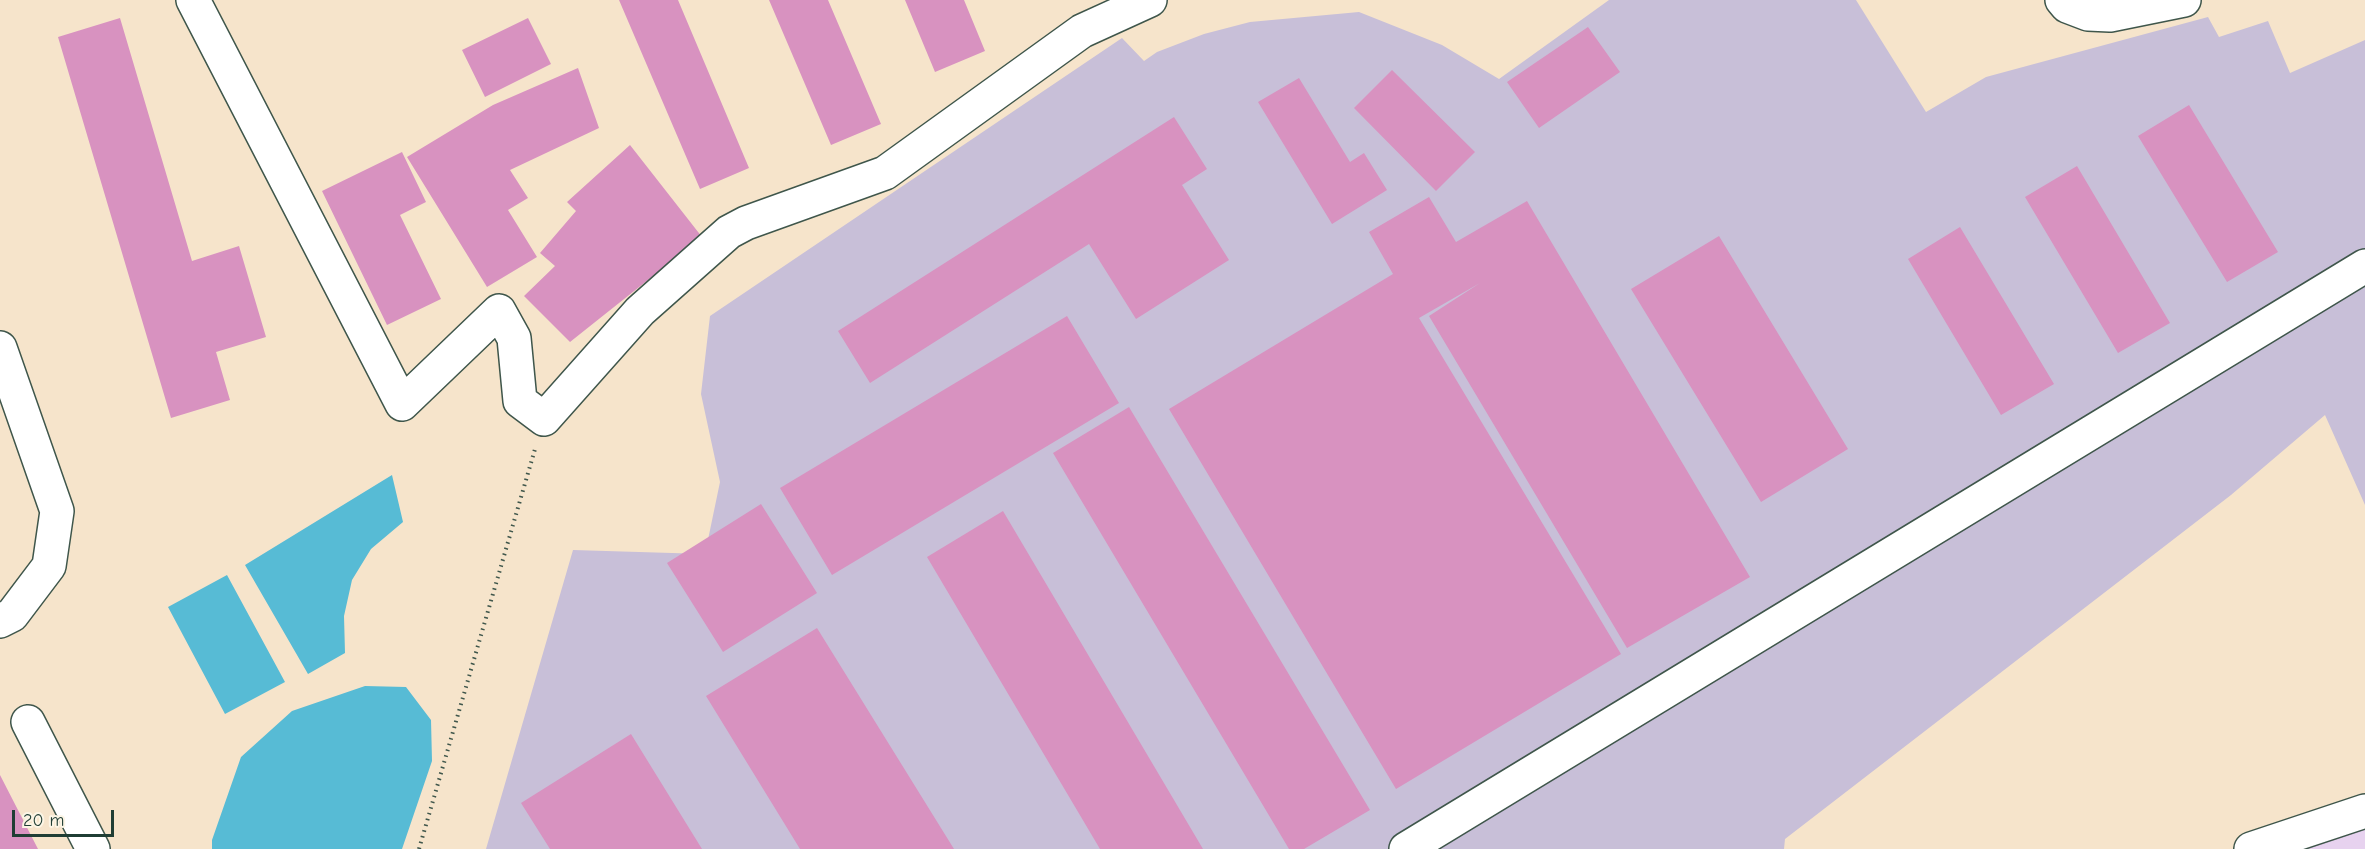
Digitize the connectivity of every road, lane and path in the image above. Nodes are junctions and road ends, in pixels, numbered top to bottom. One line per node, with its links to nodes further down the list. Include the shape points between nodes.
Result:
1 (193, 0): 7 (street, via 402,404 499,311 514,339 520,400)
2 (1150, 0): 7 (street, via 1082,31 885,173 729,232 640,311)
3 (2062, 0): 4 (street, via 2088,14 2110,15)
4 (2184, 0)
5 (2365, 266): 13 (street)
6 (0, 348): 8 (street, via 57,511 49,566 12,615)
7 (544, 419): 12 (path)
8 (0, 621)
9 (28, 722): 11 (street)
10 (2365, 811): 14 (street)
11 (93, 849)
12 (419, 849)
13 (1406, 849)
14 (2251, 849)

